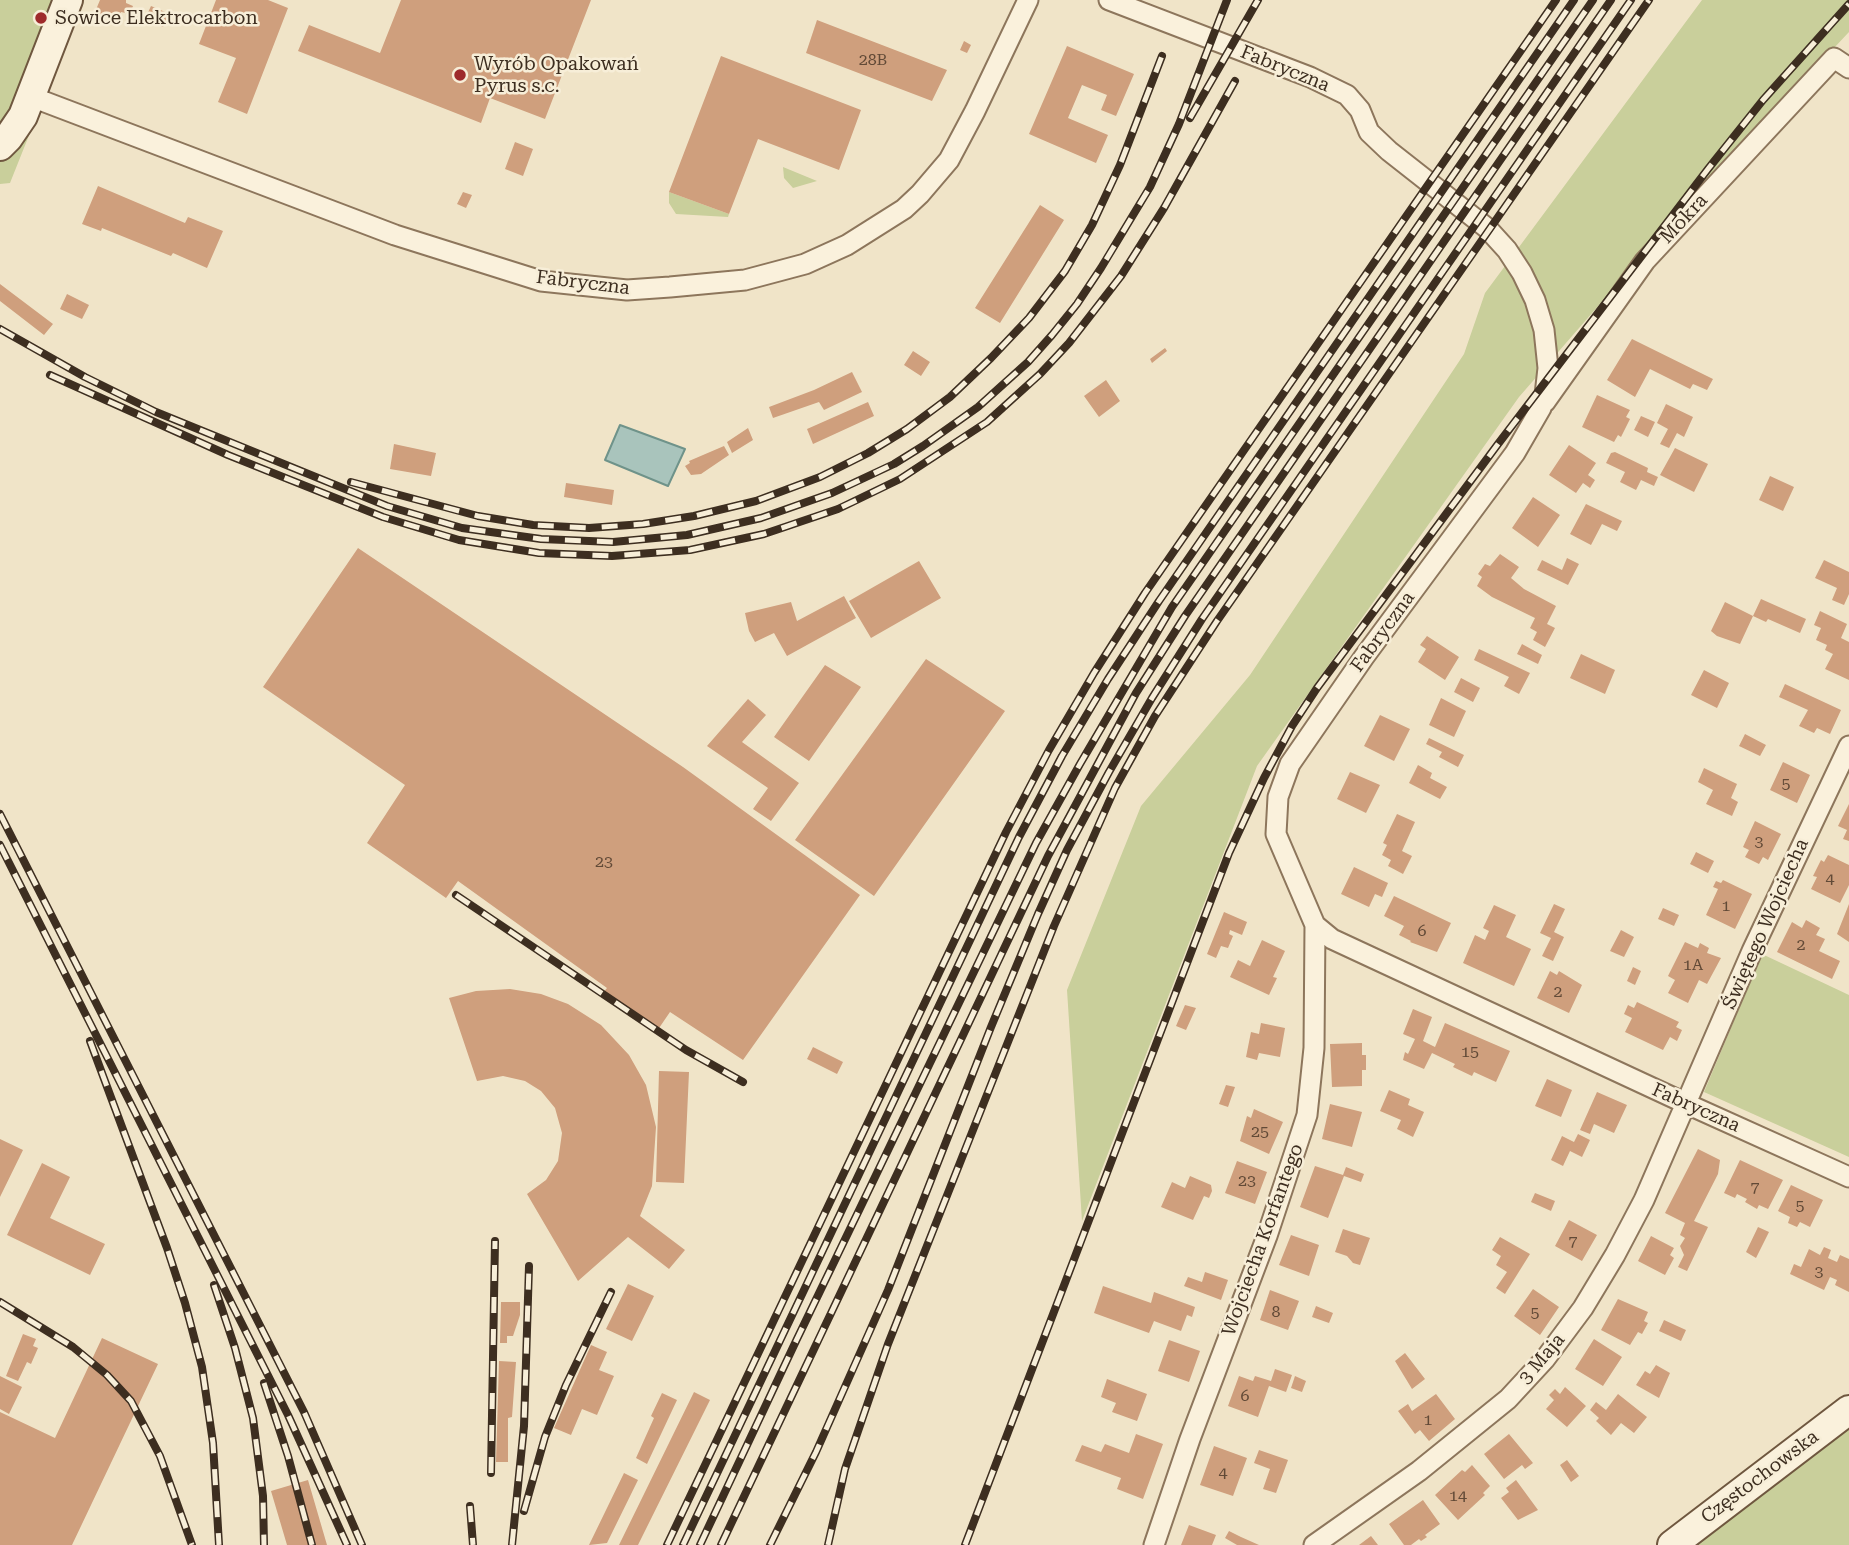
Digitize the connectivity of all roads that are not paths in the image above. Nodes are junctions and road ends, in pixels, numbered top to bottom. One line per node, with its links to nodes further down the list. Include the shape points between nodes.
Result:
1 (68, 0): 5 (street)
2 (1028, 0): 5 (street, Fabryczna, via 949,160 920,194 847,245 805,264 745,280 627,290 541,281 395,235)
3 (1109, 0): 7 (street, Fabryczna, via 1348,96 1369,132 1487,228 1522,273 1544,330 1548,368)
4 (1849, 68): 7 (street, Mokra, via 1834,58 1644,261)
5 (32, 97): 6 (street)
6 (0, 146)
7 (1541, 408): 9 (street, Fabryczna, via 1515,453 1290,764 1278,797 1276,834)
8 (1849, 746): 10 (street, Świętego Wojciecha, via 1752,951)
9 (1315, 925): 10 (street, Fabryczna, via 1332,939); 13 (street, Wojciecha Korfantego, via 1314,1048 1307,1115)
10 (1687, 1104): 11 (street, Fabryczna); 14 (street, 3 Maja, via 1615,1255 1545,1359 1469,1432)
11 (1849, 1177)
12 (1849, 1409): 15 (street, Częstochowska)
13 (1154, 1545)
14 (1314, 1545)
15 (1672, 1545)

